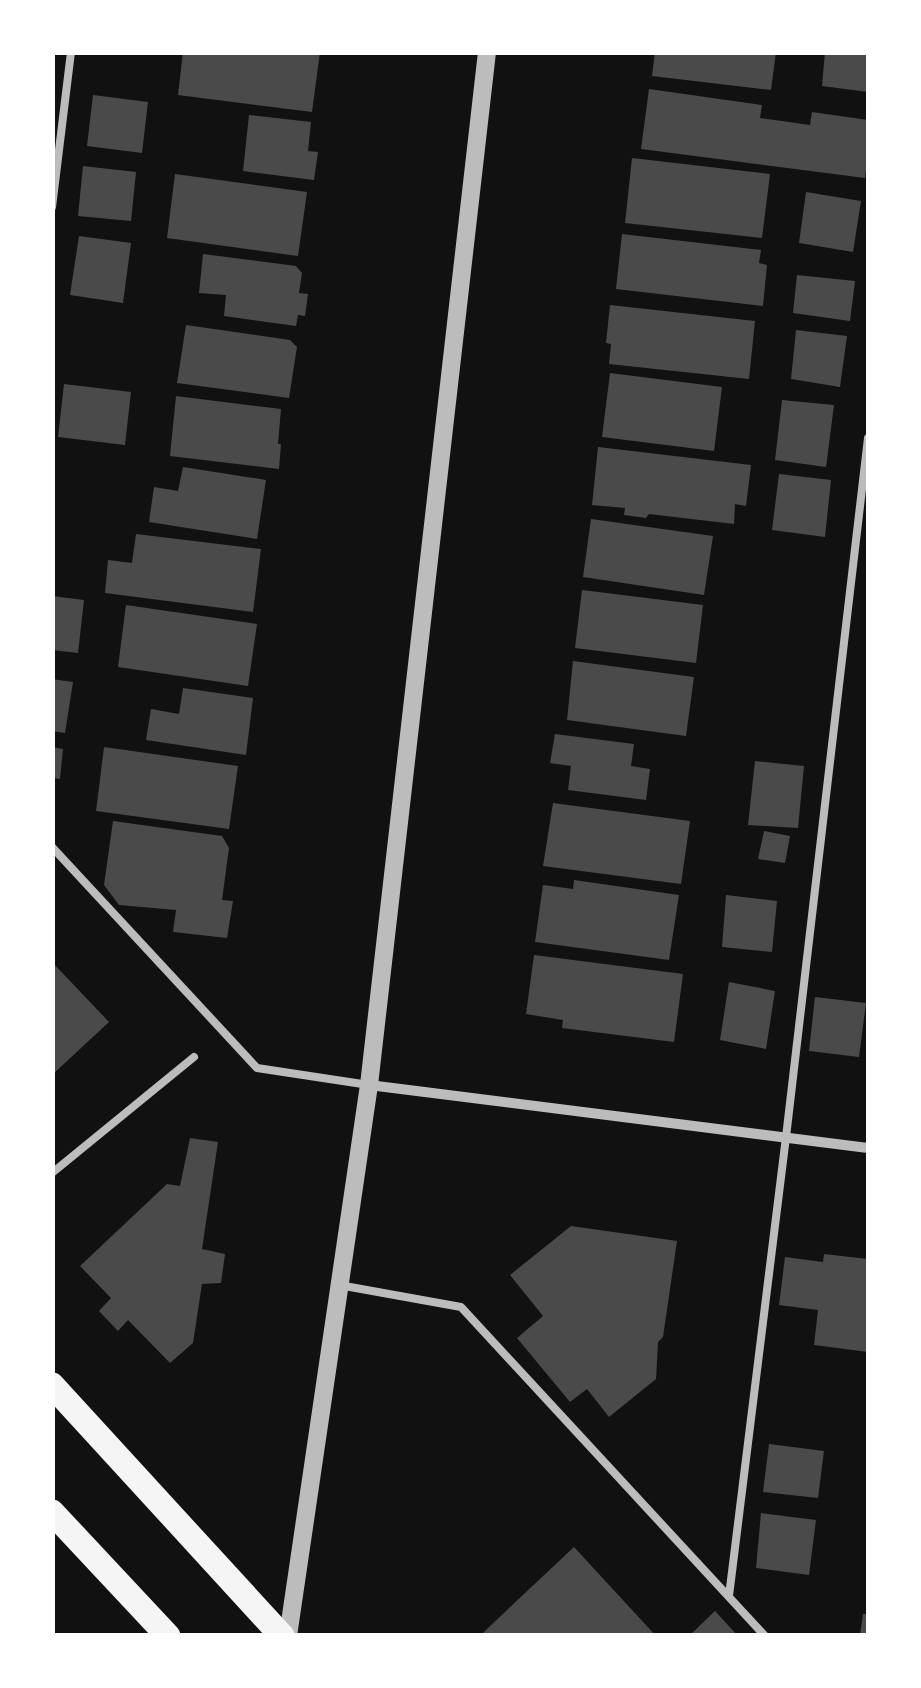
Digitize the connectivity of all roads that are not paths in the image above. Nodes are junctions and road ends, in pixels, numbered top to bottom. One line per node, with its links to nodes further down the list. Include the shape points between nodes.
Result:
1 (71, 52): 3 (lane)
2 (487, 52): 7 (street)
3 (52, 207)
4 (868, 438): 8 (lane)
5 (52, 846): 7 (lane, via 258,1068)
6 (194, 1057): 10 (lane)
7 (369, 1085): 8 (street); 11 (street)
8 (786, 1137): 9 (street); 14 (lane)
9 (868, 1148)
10 (52, 1173)
11 (339, 1285): 14 (lane, via 461,1308); 16 (street)
12 (52, 1385): 16 (main road)
13 (52, 1512): 15 (main road)
14 (728, 1596): 17 (lane)
15 (168, 1636)
16 (285, 1636)
17 (765, 1636)

